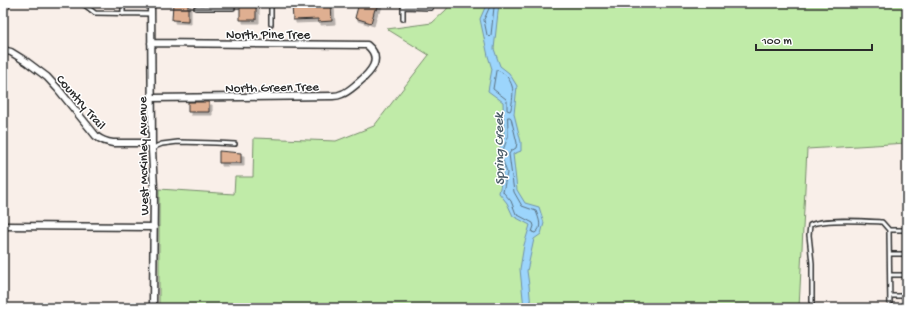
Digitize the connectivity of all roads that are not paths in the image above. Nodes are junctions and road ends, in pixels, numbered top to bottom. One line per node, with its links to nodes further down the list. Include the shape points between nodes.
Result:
1 (7, 3): 13 (lane)
2 (82, 3): 14 (lane, via 95,13)
3 (123, 3): 14 (lane)
4 (152, 3): 15 (street, West McKinley Avenue)
5 (215, 3): 10 (lane)
6 (276, 3): 7 (lane)
7 (271, 4): 17 (lane)
8 (403, 5): 12 (lane); 16 (lane)
9 (196, 8): 10 (lane)
10 (215, 8): 11 (lane)
11 (233, 8)
12 (431, 8)
13 (3, 14)
14 (123, 14): 15 (lane)
15 (151, 14): 18 (street, West McKinley Avenue)
16 (403, 19)
17 (271, 24)
18 (151, 43): 20 (street, North Pine Tree, via 367,45 372,48); 21 (street, West McKinley Avenue)
19 (3, 50): 22 (street, Country Trail, via 11,52 47,77 96,136 112,143)
20 (374, 59): 21 (street, North Green Tree, via 373,67 366,76 342,94 333,96)
21 (152, 98): 22 (street, West McKinley Avenue)
22 (152, 143): 24 (street, West McKinley Avenue)
23 (235, 144): 24 (lane, via 178,142 162,144)
24 (152, 150): 26 (street, West McKinley Avenue)
25 (3, 226): 26 (street)
26 (154, 227): 35 (street, West McKinley Avenue)
27 (889, 230): 28 (lane); 29 (lane); 36 (lane, via 882,222 834,221 810,225)
28 (907, 230)
29 (890, 254): 30 (lane); 31 (lane)
30 (907, 254)
31 (890, 275): 32 (lane); 33 (lane)
32 (907, 275)
33 (890, 296): 34 (lane); 37 (lane)
34 (907, 296)
35 (153, 308)
36 (812, 308)
37 (890, 308)

